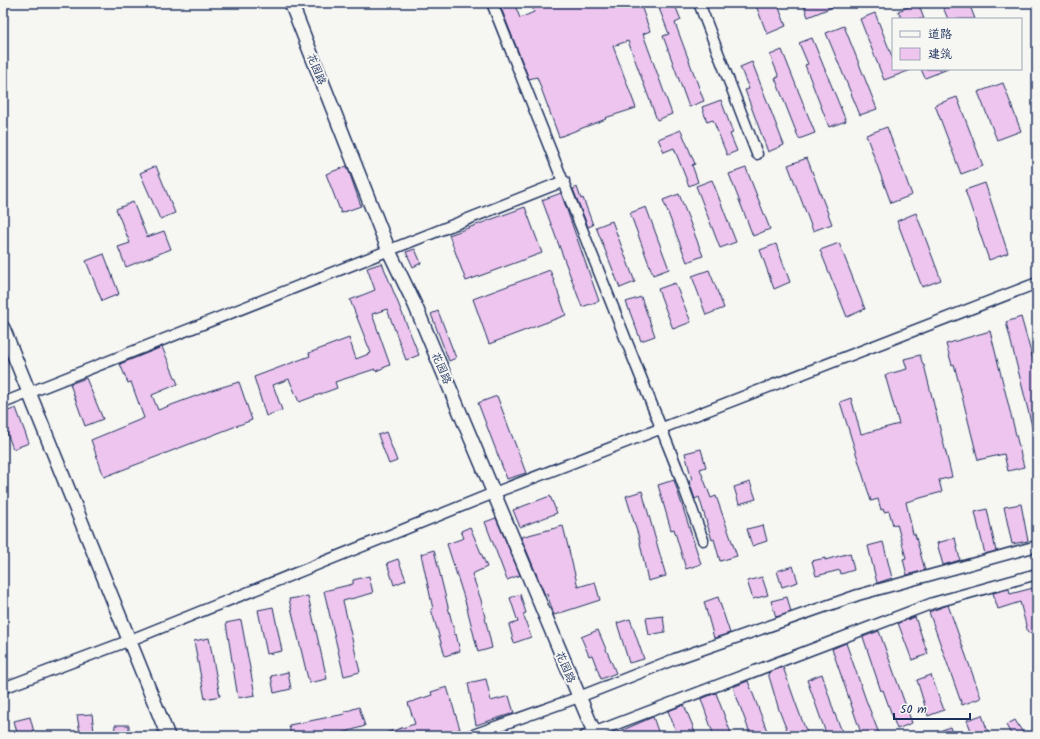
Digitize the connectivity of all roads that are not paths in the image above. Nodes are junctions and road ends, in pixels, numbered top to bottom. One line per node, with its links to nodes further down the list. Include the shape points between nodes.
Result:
1 (291, 3): 6 (street, 花园路)
2 (492, 3): 5 (street)
3 (699, 3): 4 (street)
4 (757, 154)
5 (564, 181): 6 (street); 11 (street)
6 (390, 251): 9 (street); 12 (street, 花园路)
7 (1037, 283): 11 (street)
8 (3, 328): 9 (street)
9 (29, 393): 10 (street); 16 (street)
10 (3, 403)
11 (662, 429): 12 (street); 13 (street)
12 (494, 493): 16 (street); 18 (street, 花园路)
13 (703, 540)
14 (1037, 546): 18 (street, via 858,595 675,659)
15 (1037, 574): 19 (street, via 933,603)
16 (128, 641): 17 (street); 20 (street)
17 (3, 688)
18 (579, 697): 19 (street, 花园路); 21 (street)
19 (590, 734)
20 (168, 736)
21 (470, 736)

